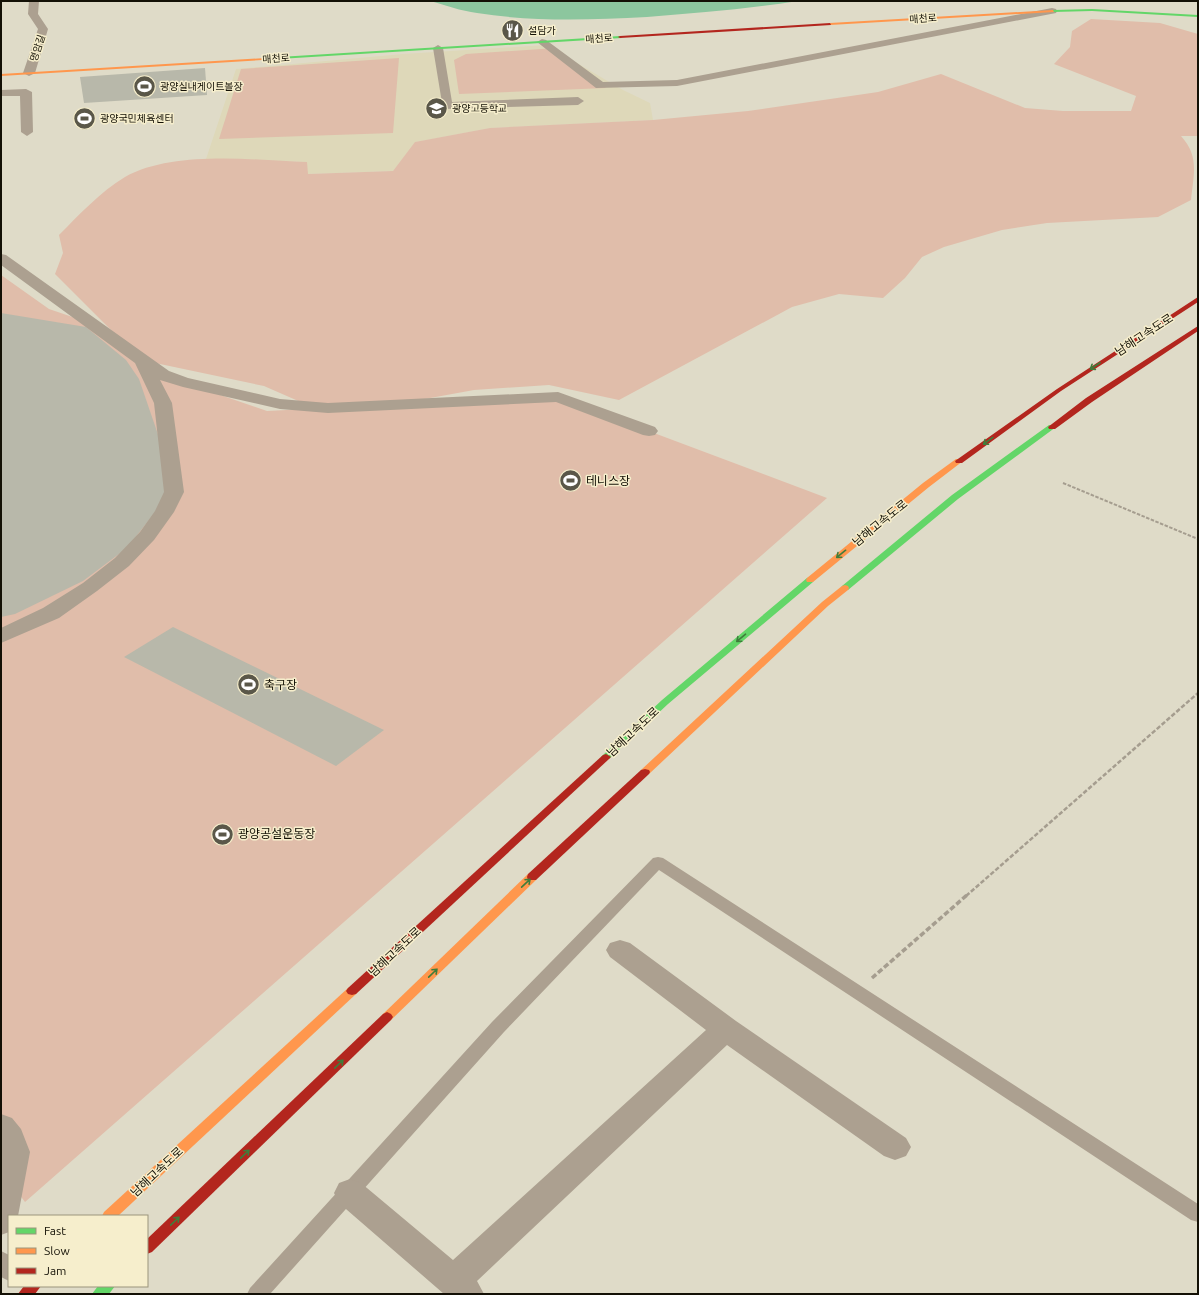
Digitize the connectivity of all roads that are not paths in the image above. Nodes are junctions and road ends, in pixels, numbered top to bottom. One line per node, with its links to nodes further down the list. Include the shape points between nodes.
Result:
1 (34, 1): 8 (street, 명암길, via 33,14 43,29)
2 (1052, 11): 3 (main road, 매천로, via 1092,10); 4 (main road, 매천로); 5 (street)
3 (1198, 16)
4 (939, 17): 5 (street, via 958,19 966,23); 6 (main road, 매천로)
5 (959, 28): 6 (street, via 677,83 600,86)
6 (542, 42): 7 (main road, 매천로)
7 (438, 48): 8 (main road, 매천로); 11 (street, via 447,106)
8 (29, 73): 9 (main road, 매천로)
9 (1, 75)
10 (1, 93): 12 (street, via 26,92)
11 (578, 101)
12 (27, 132)
13 (1, 258): 16 (street)
14 (1198, 299): 25 (main road, 남해고속도로, one-way to 25, via 1059,390 933,481 796,591 665,702)
15 (1198, 328): 27 (main road, 남해고속도로, one-way to 15, via 522,887 825,604 961,493 1089,400)
16 (141, 360): 17 (street, via 163,375 183,382 280,404 328,408 558,397); 18 (street, via 163,403 174,492 164,512 147,536 122,562 95,583 51,614)
17 (649, 431)
18 (1, 636)
19 (620, 950): 20 (street)
20 (726, 1029): 22 (street); 32 (street)
21 (1, 1127): 26 (street, via 10,1138 14,1152)
22 (895, 1147)
23 (350, 1193): 24 (lane, via 498,1027 658,862); 32 (street); 35 (lane)
24 (1198, 1214)
25 (110, 1215)
26 (1, 1221)
27 (148, 1247)
28 (1, 1260): 29 (lane)
29 (8, 1270)
30 (33, 1287): 33 (main road)
31 (107, 1287): 34 (main road)
32 (461, 1288)
33 (24, 1294)
34 (99, 1294)
35 (257, 1294)

